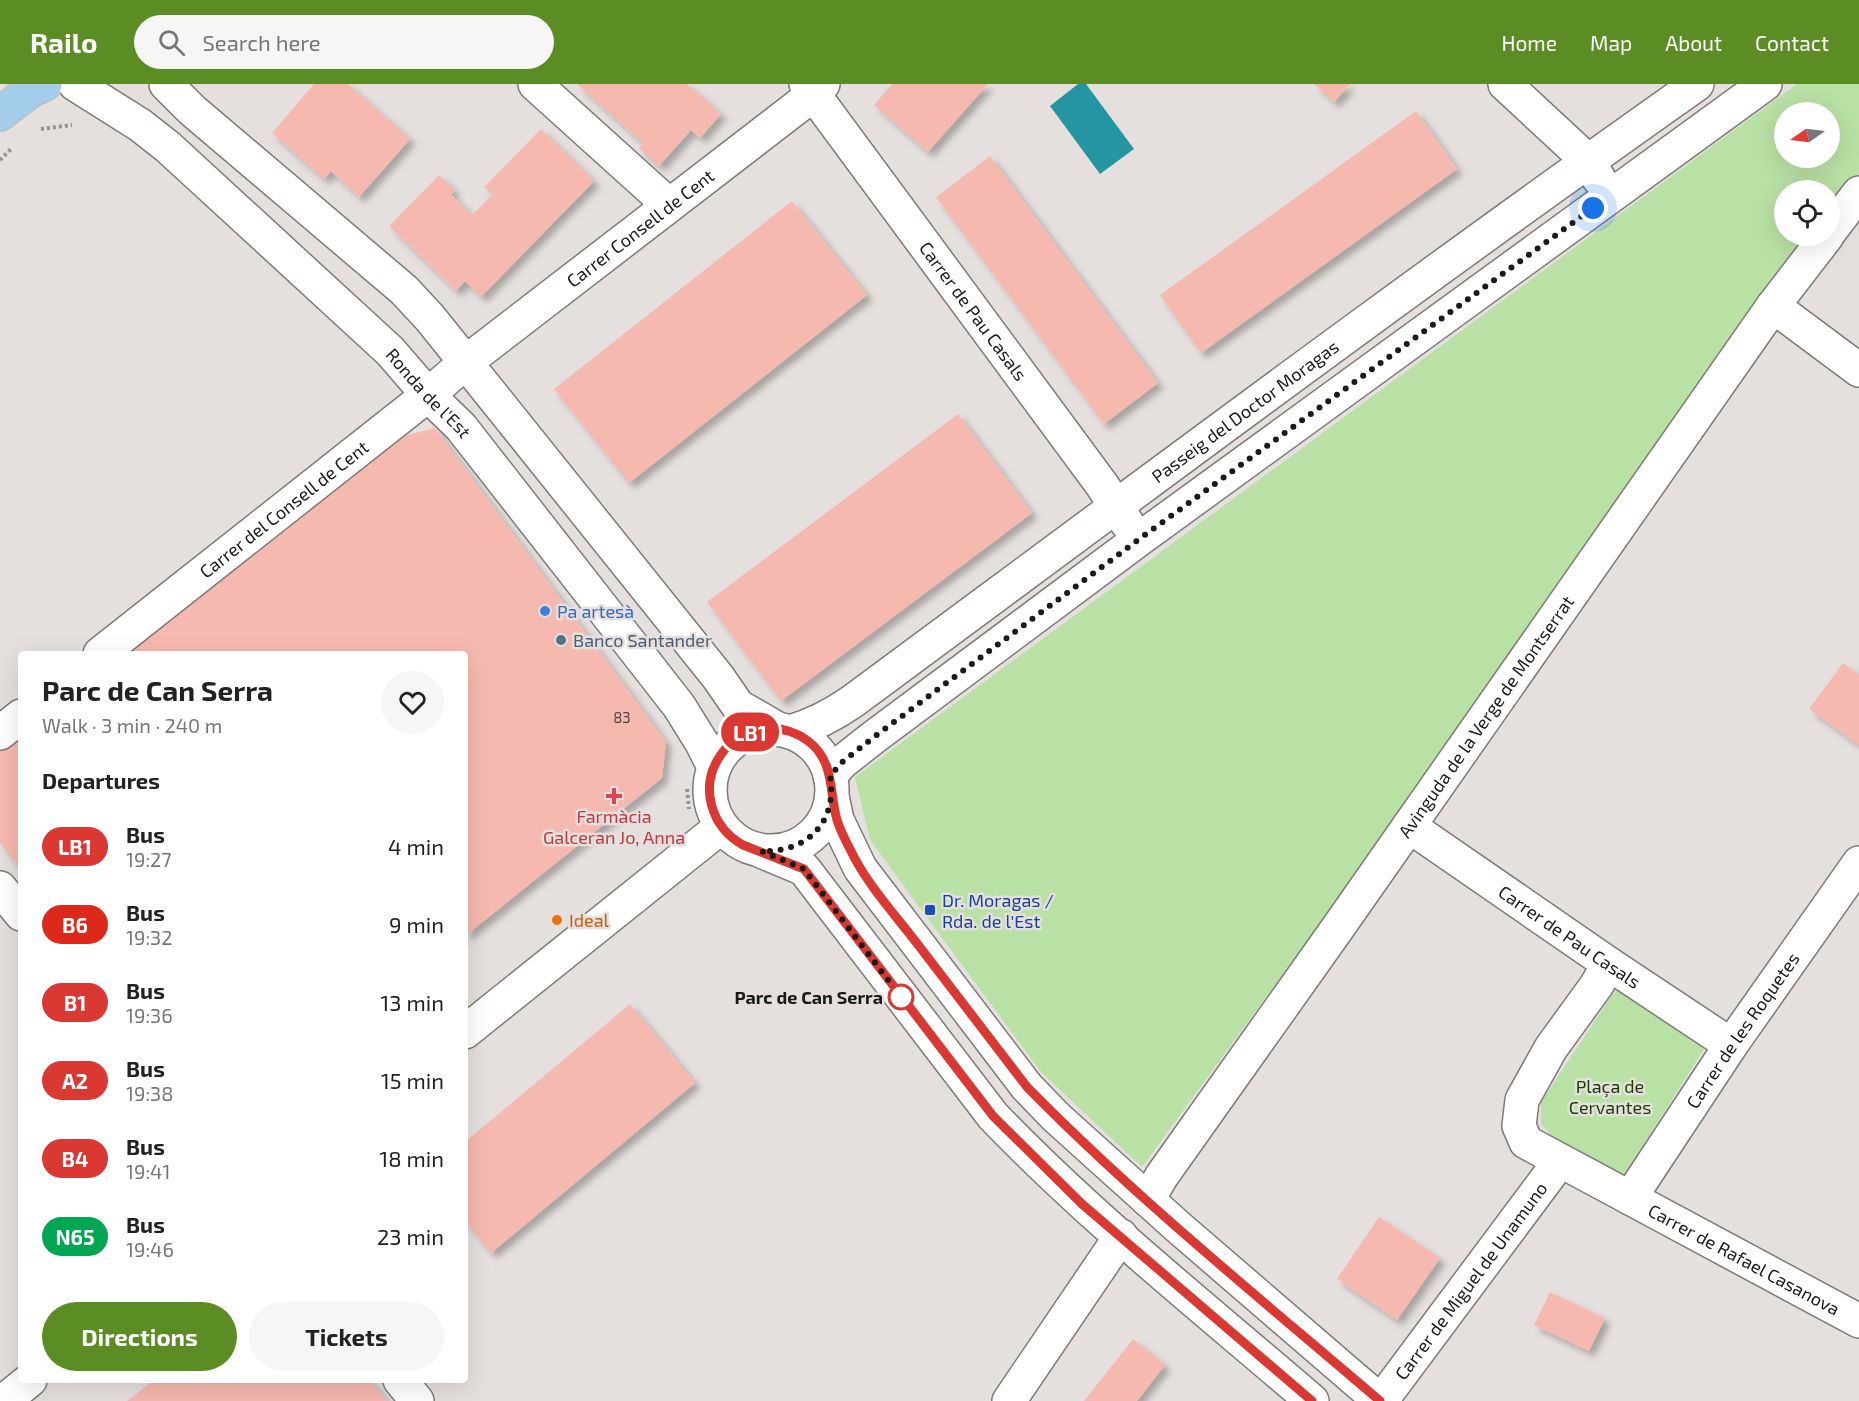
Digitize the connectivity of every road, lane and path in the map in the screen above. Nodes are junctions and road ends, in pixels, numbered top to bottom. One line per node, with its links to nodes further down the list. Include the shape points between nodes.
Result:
1 (45, 84): 9 (main road)
2 (75, 84): 19 (street, Ronda de l'Est, via 168,147 390,351)
3 (166, 84): 17 (street, via 192,111 404,290)
4 (535, 84): 13 (street)
5 (1505, 84): 10 (street)
6 (1697, 84): 10 (street, Passeig del Doctor Moragas)
7 (1765, 84): 12 (street)
8 (814, 87): 13 (street, Carrer Consell de Cent); 20 (street, Carrer de Pau Casals)
9 (0, 114)
10 (1588, 161): 12 (street); 20 (street, Passeig del Doctor Moragas)
11 (1859, 193): 14 (street)
12 (1610, 195): 21 (street)
13 (669, 205): 17 (street, Carrer Consell de Cent)
14 (1840, 218)
15 (1819, 246): 16 (street, Avinguda de la Verge de Montserrat)
16 (1773, 306): 18 (street); 28 (street, Avinguda de la Verge de Montserrat)
17 (466, 362): 19 (street, Carrer del Consell de Cent); 24 (street, via 738,706)
18 (1859, 370)
19 (428, 395): 22 (street, Carrer del Consell de Cent); 26 (street, Ronda de l'Est, via 461,427 679,706)
20 (1116, 506): 21 (street, Carrer de Pau Casals); 24 (street, Passeig del Doctor Moragas, via 853,701 826,718)
21 (1138, 540): 27 (street, via 841,763)
22 (104, 651)
23 (18, 718): 25 (street)
24 (783, 730): 26 (street, via 744,734 726,748); 27 (street, via 816,748 827,766)
25 (0, 733)
26 (714, 766): 29 (street, via 711,804)
27 (831, 786): 30 (street, via 825,820 808,839 786,850); 39 (street, via 837,820 860,868 1027,1087)
28 (1409, 826): 34 (street, Carrer de Pau Casals); 39 (street, Avinguda de la Verge de Montserrat)
29 (721, 827): 30 (street, via 735,841); 35 (street)
30 (761, 851): 40 (street, via 804,869 993,1116 1082,1204)
31 (1859, 863): 36 (street, Carrer de les Roquetes)
32 (0, 888): 33 (street)
33 (18, 910)
34 (1609, 964): 36 (street, Carrer de Pau Casals); 37 (street, via 1551,1047 1522,1100 1519,1126 1526,1142)
35 (468, 1030)
36 (1731, 1045): 38 (street, Carrer de les Roquetes)
37 (1560, 1161): 38 (street); 48 (street, Carrer de Miguel de Unamuno)
38 (1630, 1198): 41 (street, Carrer de Rafael Casanova)
39 (1148, 1200): 48 (street)
40 (1121, 1236): 46 (street); 47 (street)
41 (1859, 1321)
42 (26, 1383): 44 (street)
43 (402, 1383): 45 (street)
44 (4, 1401)
45 (417, 1401)
46 (1009, 1401)
47 (1312, 1401)
48 (1381, 1401)

